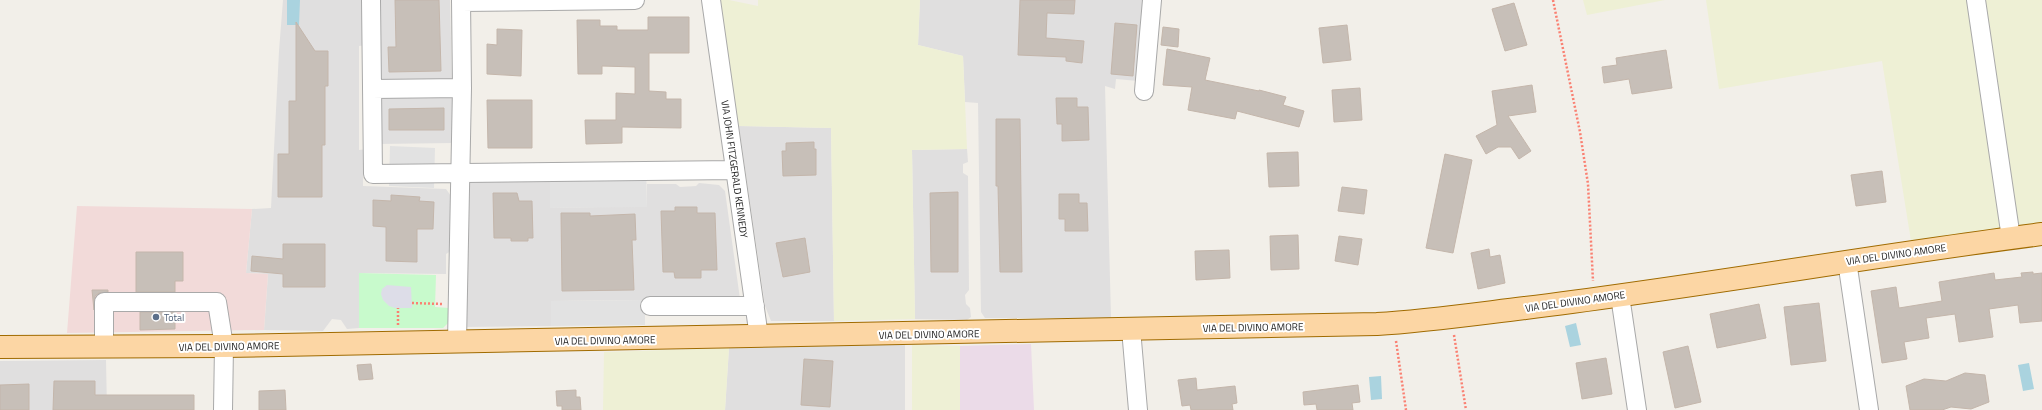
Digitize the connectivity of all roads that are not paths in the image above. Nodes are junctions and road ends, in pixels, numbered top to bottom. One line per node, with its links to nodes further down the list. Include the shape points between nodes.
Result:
1 (371, 0): 8 (street)
2 (613, 0): 3 (street); 7 (street)
3 (635, 0)
4 (711, 0): 11 (street, VIA JOHN FITZGERALD KENNEDY)
5 (1152, 0): 10 (street)
6 (1976, 0): 14 (street)
7 (461, 1): 9 (street)
8 (372, 88): 9 (street); 12 (street, via 373,174)
9 (462, 88): 12 (street)
10 (1144, 91)
11 (735, 170): 12 (street); 18 (street, VIA JOHN FITZGERALD KENNEDY)
12 (460, 173): 21 (street)
13 (2042, 234): 14 (main road, VIA DEL DIVINO AMORE)
14 (2011, 238): 15 (main road, VIA DEL DIVINO AMORE)
15 (1847, 261): 16 (main road, VIA DEL DIVINO AMORE); 28 (street)
16 (1620, 296): 19 (main road, VIA DEL DIVINO AMORE, via 1393,323); 27 (street)
17 (650, 306): 18 (street)
18 (755, 306): 20 (street, VIA JOHN FITZGERALD KENNEDY)
19 (1131, 329): 20 (main road, VIA DEL DIVINO AMORE); 26 (street)
20 (759, 337): 21 (main road, VIA DEL DIVINO AMORE)
21 (457, 342): 22 (main road, VIA DEL DIVINO AMORE)
22 (224, 346): 24 (main road, VIA DEL DIVINO AMORE); 24 (street, via 217,302 104,302); 25 (street)
23 (0, 347): 24 (main road, VIA DEL DIVINO AMORE)
24 (104, 348)
25 (223, 410)
26 (1138, 410)
27 (1637, 410)
28 (1869, 410)

